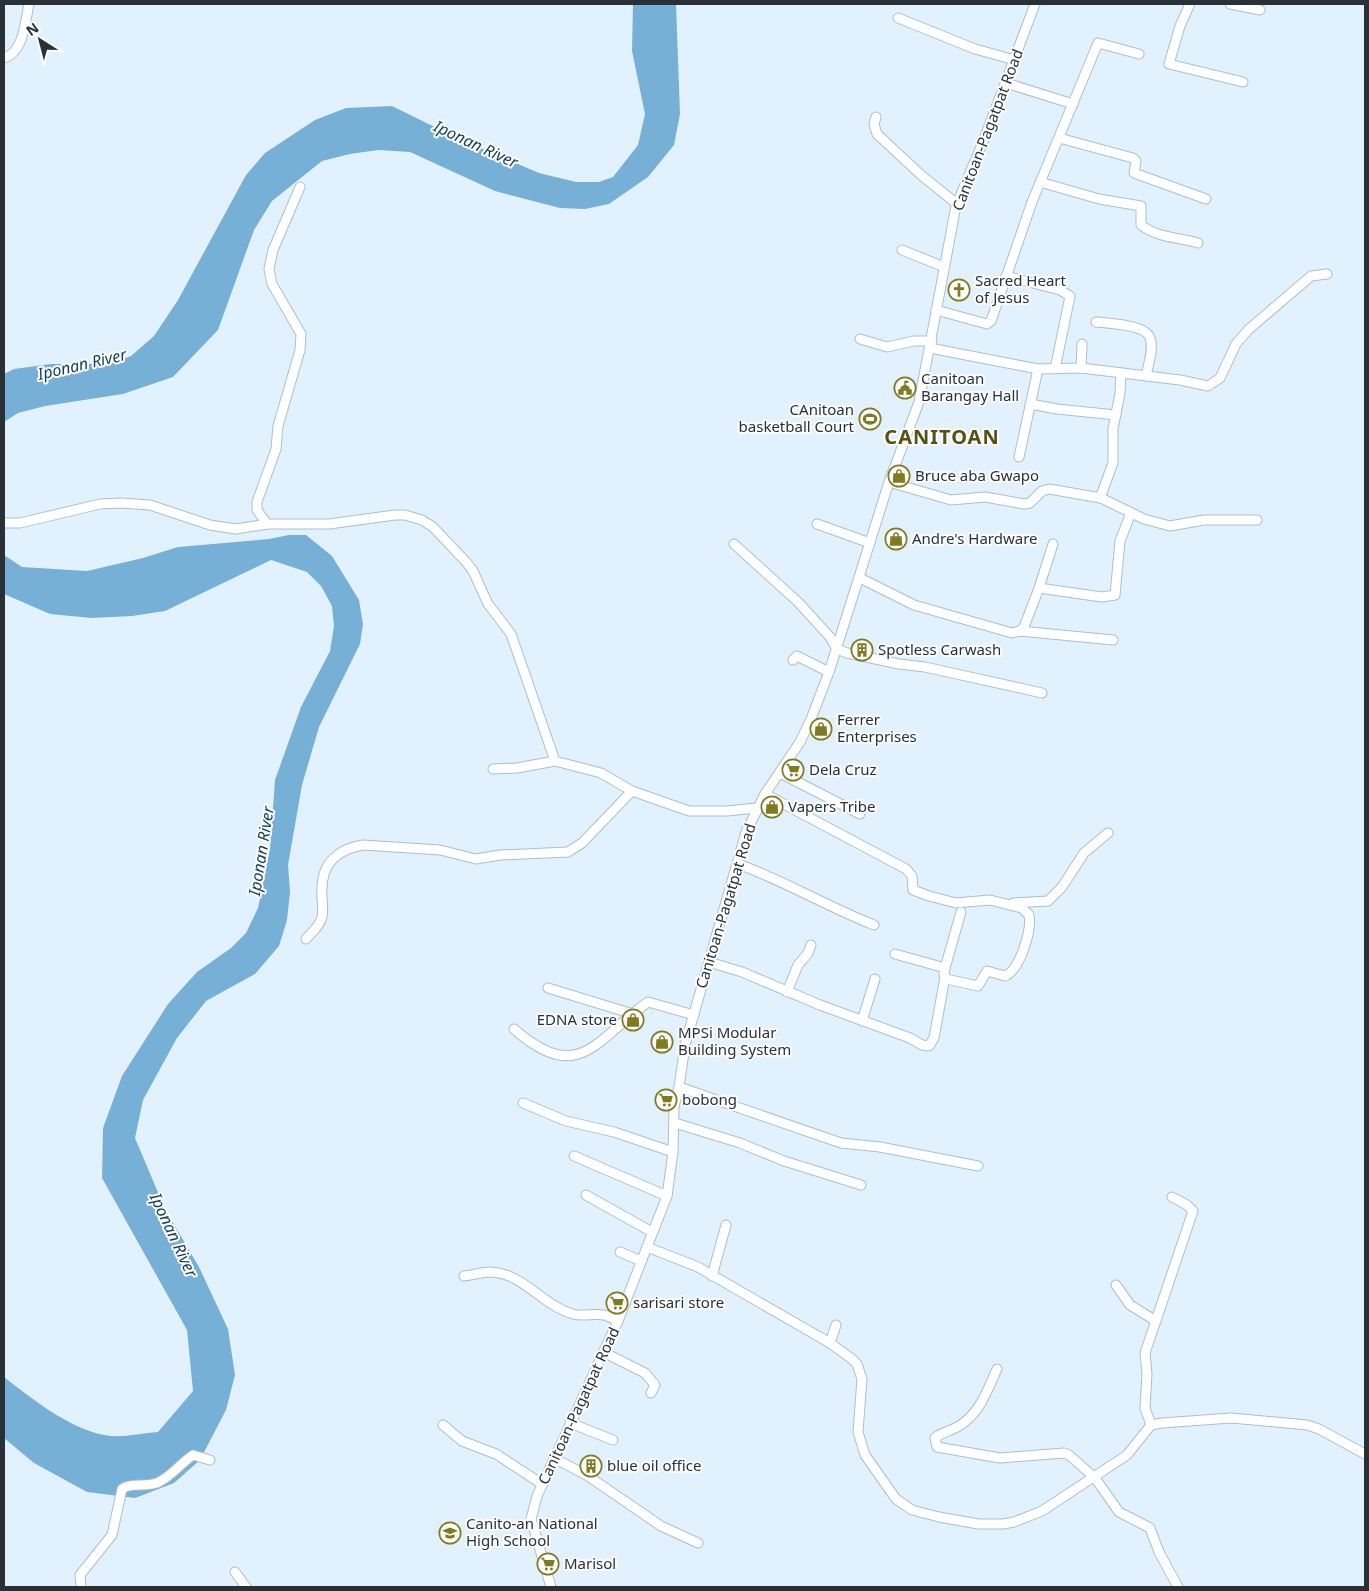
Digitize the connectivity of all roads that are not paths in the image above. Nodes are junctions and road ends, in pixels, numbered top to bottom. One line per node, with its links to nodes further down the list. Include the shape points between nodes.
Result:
1 (30, 4): 8 (street, via 19,46 12,55)
2 (1035, 4): 9 (street, Canitoan-Pagatpat Road)
3 (1190, 4): 10 (street, via 1169,64)
4 (1230, 4): 5 (street)
5 (1260, 10)
6 (898, 18): 9 (street, via 975,49)
7 (1139, 54): 12 (street, via 1098,43)
8 (4, 58)
9 (1015, 60): 11 (street, Canitoan-Pagatpat Road)
10 (1243, 82)
11 (1006, 83): 12 (street); 18 (street, Canitoan-Pagatpat Road)
12 (1073, 104): 14 (street)
13 (876, 117): 18 (street, via 877,134 921,176)
14 (1058, 138): 15 (street); 17 (street, via 1133,158 1136,161 1134,173)
15 (1040, 182): 19 (street, via 1098,199 1141,206 1141,225 1147,230 1156,235); 23 (street)
16 (300, 187): 42 (street, via 273,250 269,269 272,284 301,334 300,350 278,426 276,449 257,502)
17 (1206, 199)
18 (957, 204): 21 (street, Canitoan-Pagatpat Road)
19 (1198, 243)
20 (902, 250): 21 (street)
21 (944, 267): 24 (street, Canitoan-Pagatpat Road)
22 (1327, 274): 33 (street, via 1310,276 1248,330 1236,344 1220,378 1211,385)
23 (1006, 276): 24 (street, via 991,321 987,324); 31 (street, via 1060,290 1070,296)
24 (936, 310): 28 (street, Canitoan-Pagatpat Road)
25 (1096, 322): 33 (street, via 1128,326 1147,333 1151,347)
26 (860, 339): 28 (street, via 886,347 914,341)
27 (1082, 344): 29 (street)
28 (931, 345): 30 (street); 37 (street, Canitoan-Pagatpat Road, via 919,402)
29 (1081, 368): 31 (street); 32 (street)
30 (1038, 369): 31 (street); 34 (street)
31 (1055, 370)
32 (1121, 373): 33 (street); 35 (street)
33 (1146, 376)
34 (1030, 404): 35 (street); 36 (street)
35 (1116, 415): 38 (street, via 1112,429 1114,463)
36 (1018, 457)
37 (889, 482): 38 (street, via 951,500 985,497 1027,504 1049,489); 44 (street, Canitoan-Pagatpat Road)
38 (1100, 498): 39 (street)
39 (1130, 513): 40 (street, via 1170,526 1204,520); 48 (street, via 1120,541 1115,595 1102,597)
40 (1257, 520)
41 (4, 523): 42 (street, via 20,523 100,504 131,502 224,528)
42 (267, 524): 55 (street, via 329,524 400,515 414,517 432,527 473,571 488,604 511,634)
43 (817, 524): 44 (street)
44 (870, 543): 47 (street, Canitoan-Pagatpat Road)
45 (734, 544): 51 (street, via 798,602)
46 (1053, 544): 48 (street)
47 (860, 578): 49 (street, via 914,605 1004,632); 51 (street, Canitoan-Pagatpat Road)
48 (1039, 588): 49 (street)
49 (1020, 631): 50 (street)
50 (1113, 640)
51 (837, 649): 53 (street, Canitoan-Pagatpat Road); 54 (street)
52 (793, 660): 53 (street, via 797,656)
53 (829, 672): 57 (street, Canitoan-Pagatpat Road, via 811,719)
54 (1042, 693)
55 (555, 760): 56 (street); 58 (street, via 607,775)
56 (493, 769)
57 (780, 773): 59 (street, Canitoan-Pagatpat Road); 61 (street)
58 (632, 791): 60 (street, via 689,811); 67 (street, via 582,843 568,852 476,859 440,850 351,847 335,856 326,868 322,917)
59 (765, 794): 60 (street, Canitoan-Pagatpat Road); 64 (street, via 900,865 912,876 913,890 956,903 990,900)
60 (757, 808): 63 (street, Canitoan-Pagatpat Road, via 746,832)
61 (860, 814)
62 (1108, 833): 64 (street, via 1084,853 1062,887 1048,900)
63 (738, 864): 66 (street); 70 (street, Canitoan-Pagatpat Road)
64 (1008, 904): 71 (street, via 1026,910 1030,921 1028,938 1011,973 1005,976 988,971 977,986)
65 (961, 912): 71 (street)
66 (874, 925)
67 (306, 939)
68 (811, 945): 74 (street)
69 (896, 954): 71 (street)
70 (709, 962): 74 (street, via 742,972); 76 (street, Canitoan-Pagatpat Road)
71 (945, 973): 77 (street, via 934,1038 929,1046)
72 (875, 979): 77 (street)
73 (548, 988): 75 (street)
74 (787, 992): 77 (street)
75 (632, 1014): 76 (street, via 648,1002); 78 (street, via 591,1050 573,1056 560,1056 543,1050)
76 (694, 1014): 79 (street, Canitoan-Pagatpat Road, via 685,1044)
77 (862, 1020)
78 (514, 1029)
79 (679, 1086): 81 (street, Canitoan-Pagatpat Road, via 674,1107); 84 (street, via 841,1143 880,1147)
80 (523, 1103): 82 (street, via 566,1121 614,1132)
81 (675, 1123): 82 (street, Canitoan-Pagatpat Road); 85 (street)
82 (673, 1152): 87 (street, Canitoan-Pagatpat Road)
83 (574, 1156): 87 (street)
84 (978, 1166)
85 (862, 1185)
86 (586, 1195): 90 (street)
87 (667, 1196): 90 (street, Canitoan-Pagatpat Road)
88 (1172, 1197): 98 (street, via 1193,1210)
89 (726, 1225): 95 (street)
90 (652, 1232): 91 (street, Canitoan-Pagatpat Road)
91 (647, 1247): 93 (street, Canitoan-Pagatpat Road); 95 (street, via 698,1267)
92 (620, 1252): 93 (street)
93 (641, 1261): 97 (street, Canitoan-Pagatpat Road)
94 (464, 1276): 97 (street, via 486,1272 506,1275 560,1310 574,1315 603,1315)
95 (712, 1276): 100 (street)
96 (1116, 1285): 98 (street, via 1130,1305)
97 (618, 1321): 101 (street, Canitoan-Pagatpat Road)
98 (1156, 1322): 106 (street, via 1145,1353 1145,1408)
99 (836, 1325): 100 (street)
100 (830, 1343): 111 (street, via 856,1364 862,1378 858,1432 865,1455 896,1499 912,1510 978,1524 1014,1522 1042,1511)
101 (603, 1352): 103 (street, via 645,1373 655,1385); 104 (street, Canitoan-Pagatpat Road)
102 (998, 1369): 111 (street, via 978,1410 956,1428 939,1434 935,1438 937,1447 1000,1458 1064,1453)
103 (651, 1393)
104 (570, 1423): 107 (street); 109 (street, Canitoan-Pagatpat Road)
105 (443, 1425): 112 (street, via 462,1441 496,1454)
106 (1151, 1426): 108 (street, via 1185,1420 1231,1418 1307,1425); 111 (street, via 1127,1455)
107 (613, 1440)
108 (1365, 1454)
109 (554, 1458): 112 (street, Canitoan-Pagatpat Road); 113 (street, via 588,1476 661,1526)
110 (210, 1460): 115 (street, via 193,1455 158,1482 122,1489 112,1535 80,1575)
111 (1095, 1478): 118 (street, via 1118,1512 1150,1528)
112 (542, 1484): 117 (street, Canitoan-Pagatpat Road, via 531,1519)
113 (698, 1543)
114 (234, 1572): 116 (street)
115 (82, 1587)
116 (246, 1587)
117 (551, 1587)
118 (1178, 1587)

